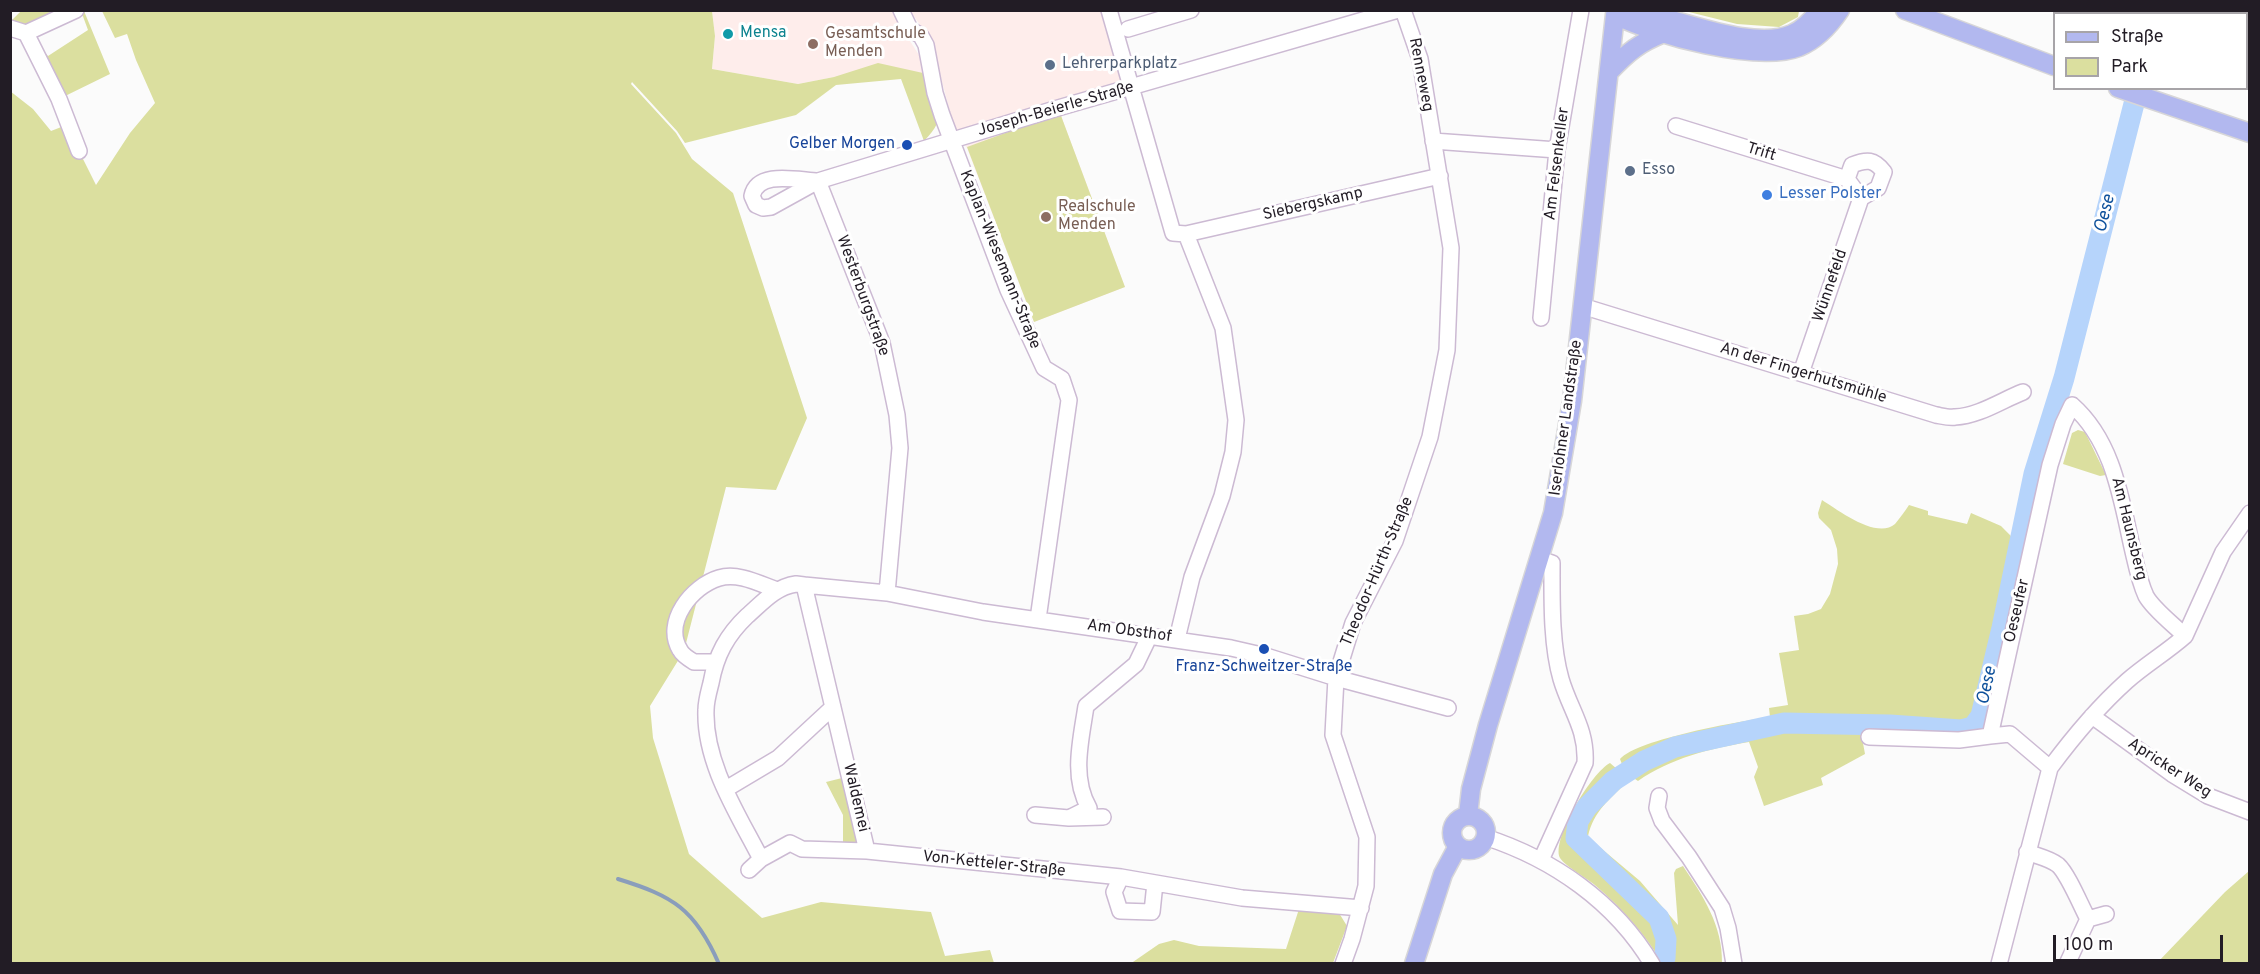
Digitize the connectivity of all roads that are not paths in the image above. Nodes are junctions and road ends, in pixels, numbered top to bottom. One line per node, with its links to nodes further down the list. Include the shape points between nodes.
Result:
1 (76, 10): 14 (street)
2 (901, 10): 22 (street, Kaplan-Wiesemann-Straße, via 910,29 926,45 935,93)
3 (1108, 10): 18 (street)
4 (1191, 10): 13 (street)
5 (1398, 10): 18 (street, Joseph-Beierle-Straße)
6 (1403, 10): 23 (street, Renneweg, via 1420,59)
7 (1581, 10): 25 (street, Am Felsenkeller)
8 (1840, 10): 15 (main road, via 1819,34 1799,47 1775,52 1731,49)
9 (1905, 10): 16 (main road)
10 (1616, 13): 11 (main road, via 1641,13 1736,36 1776,39 1790,34); 15 (main road, via 1638,27); 17 (main road, Iserlohner Landstraße)
11 (1815, 13)
12 (10, 28): 14 (street)
13 (1128, 29)
14 (26, 33): 24 (street)
15 (1664, 33): 17 (main road, via 1626,53)
16 (2053, 65)
17 (1610, 71): 31 (main road, Iserlohner Landstraße)
18 (1131, 88): 22 (street, Joseph-Beierle-Straße); 30 (street, via 1173,233)
19 (2122, 90): 21 (main road)
20 (1676, 126): 27 (street, Trift)
21 (2250, 133)
22 (951, 140): 28 (street, Joseph-Beierle-Straße); 41 (street, Kaplan-Wiesemann-Straße, via 1008,290 1044,368 1062,379 1068,400)
23 (1432, 141): 25 (street); 26 (street, Theodor-Hürth-Straße)
24 (79, 150)
25 (1557, 150): 32 (street, Am Felsenkeller)
26 (1440, 176): 30 (street, Siebergskamp); 46 (street, Theodor-Hürth-Straße, via 1451,248 1447,350 1430,437 1395,541 1353,622)
27 (1846, 179): 29 (street); 29 (street, Wünnefeld, via 1852,165 1866,159 1884,172 1878,188)
28 (818, 181): 40 (street, Westerburgstraße, via 882,343 897,415 900,448)
29 (1861, 198): 33 (street, Wünnefeld)
30 (1186, 234): 44 (street, via 1223,328 1236,420 1222,496 1192,577)
31 (1582, 306): 33 (street, An der Fingerhutsmühle); 37 (main road, Iserlohner Landstraße, via 1560,482)
32 (1541, 318)
33 (1801, 373): 34 (street, An der Fingerhutsmühle, via 1936,416 1956,417 1981,411)
34 (2023, 392)
35 (2072, 405): 43 (street, Am Haunsberg, via 2102,444 2118,483 2147,599); 50 (street, Oeseufer, via 2050,465)
36 (2250, 513): 43 (street, via 2223,552)
37 (1540, 559): 57 (main road, Iserlohner Landstraße, via 1488,725); 65 (street, via 1552,563 1561,678 1586,746 1585,763)
38 (804, 585): 39 (street, via 786,585); 40 (street, Am Obsthof); 47 (street, Waldemei)
39 (777, 590): 45 (street, via 732,630); 45 (street, via 741,577 720,577 685,603 677,617 675,633 680,650 694,662)
40 (887, 593): 41 (street, Am Obsthof)
41 (1038, 619): 42 (street, Am Obsthof)
42 (1149, 636): 44 (street, Am Obsthof); 59 (street, via 1136,664 1086,706 1077,770 1082,796 1089,808)
43 (2185, 636): 49 (street, via 2128,680)
44 (1177, 639): 46 (street, Am Obsthof, via 1266,656)
45 (714, 662): 53 (street, via 706,710 711,752)
46 (1336, 678): 48 (street, Am Obsthof); 69 (street, Theodor-Hürth-Straße, via 1333,735 1367,837 1366,886)
47 (833, 707): 53 (street, via 778,758); 62 (street, Waldemei)
48 (1448, 708)
49 (2092, 716): 52 (street); 55 (street, Apricker Weg, via 2208,796)
50 (1990, 736): 51 (street, via 1959,740); 52 (street, via 2010,734)
51 (1869, 737)
52 (2050, 768): 63 (street)
53 (726, 789): 64 (street)
54 (1659, 796): 75 (street, via 1657,808 1662,821 1722,908)
55 (2250, 812)
56 (1035, 815): 59 (street)
57 (1468, 815): 60 (main road, via 1484,823); 61 (main road, via 1458,819 1452,828)
58 (1103, 817): 59 (street)
59 (1069, 818)
60 (1485, 837): 61 (main road, via 1472,850); 65 (street)
61 (1458, 846): 74 (main road, via 1443,874)
62 (867, 851): 64 (street, Waldemei, via 802,849 790,843); 67 (street, Von-Ketteler-Straße)
63 (2027, 852): 71 (street, via 2058,866); 76 (street)
64 (761, 859): 66 (street, Waldemei)
65 (1541, 860): 72 (street, via 1582,886 1616,915)
66 (748, 870)
67 (1121, 877): 68 (street, Von-Ketteler-Straße); 68 (street, via 1114,892 1119,911 1152,912)
68 (1155, 883): 69 (street, Von-Ketteler-Straße, via 1242,898)
69 (1360, 908): 73 (street, Theodor-Hürth-Straße)
70 (2106, 914): 71 (street)
71 (2088, 919): 77 (street)
72 (1651, 961)
73 (1343, 963)
74 (1414, 963)
75 (1734, 963)
76 (1999, 963)
77 (2067, 963)

